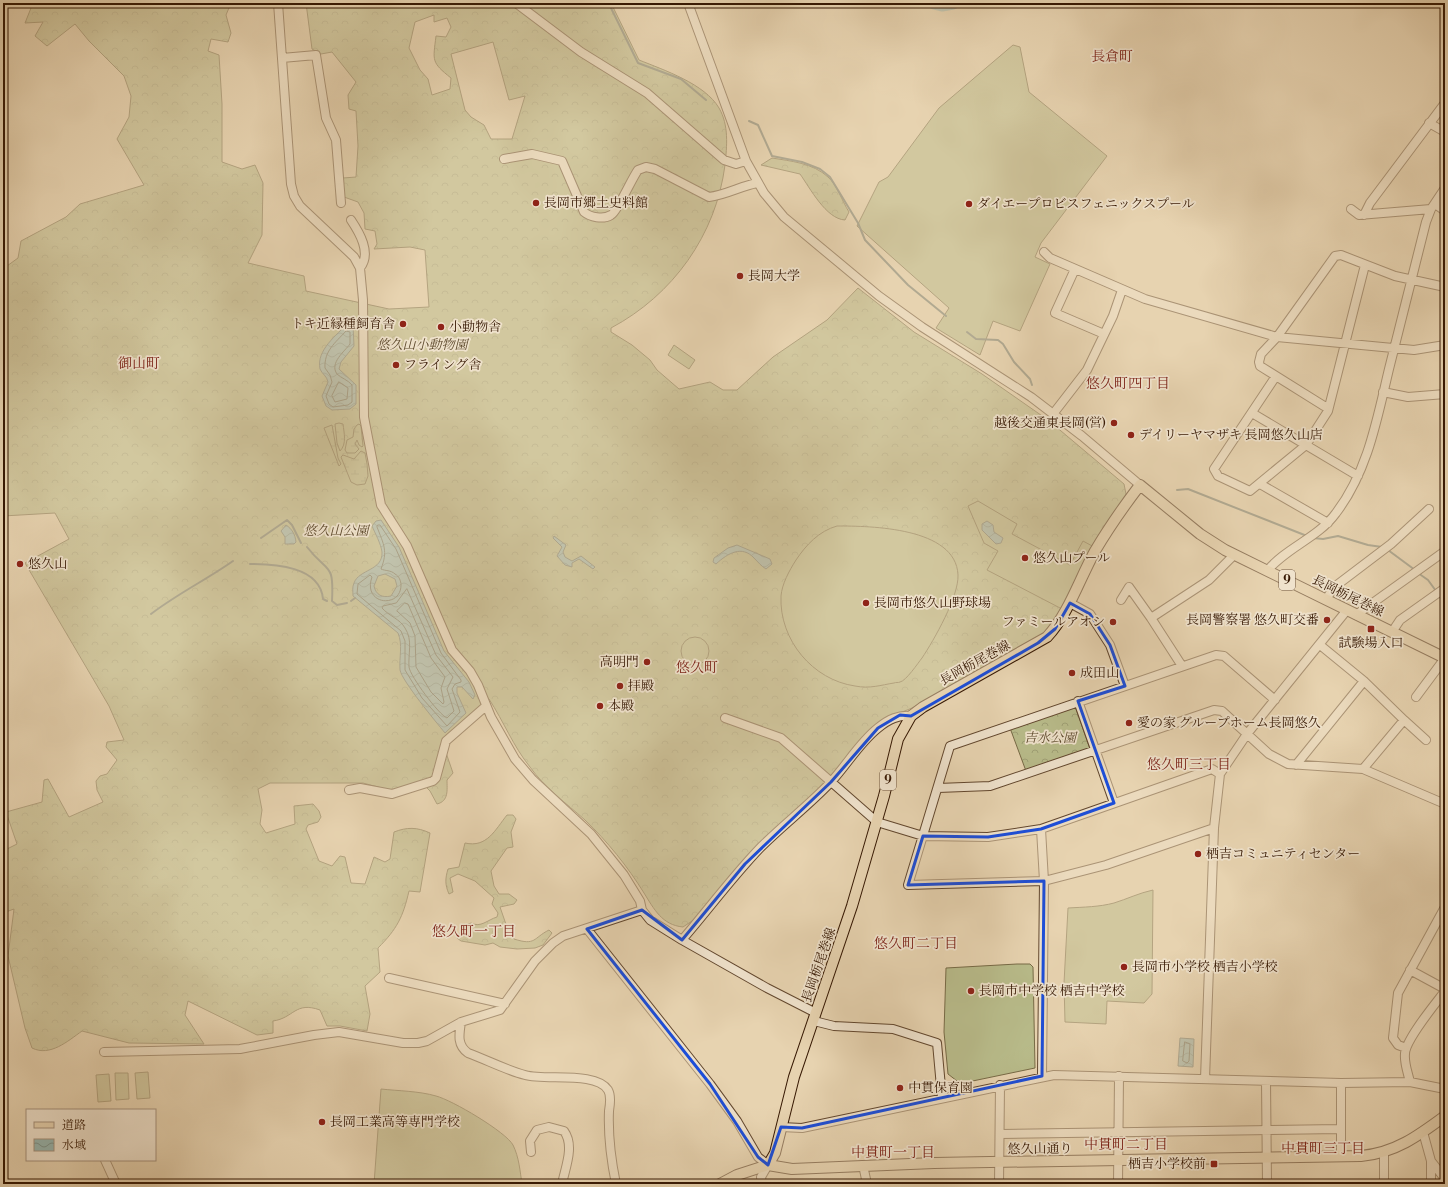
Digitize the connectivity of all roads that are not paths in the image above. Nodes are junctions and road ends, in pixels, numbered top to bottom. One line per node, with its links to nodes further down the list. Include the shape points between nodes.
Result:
1 (278, 3): 4 (street)
2 (516, 3): 9 (street, via 581,52 648,93 724,160 736,164)
3 (688, 3): 9 (street)
4 (282, 58): 12 (street, via 316,55 326,118 336,140); 20 (street, via 288,169 294,196 300,206 354,257)
5 (1445, 103): 6 (street)
6 (1430, 123): 7 (street); 16 (street, via 1370,203)
7 (1445, 132)
8 (504, 159): 10 (street, via 532,154 562,161 584,212 603,218 611,215 616,209 638,170 646,167 656,169 709,197)
9 (746, 161): 10 (street)
10 (758, 183): 35 (street, via 773,205 792,225 866,286 922,327 998,374)
11 (1445, 188): 13 (street)
12 (342, 203)
13 (1433, 206): 15 (street); 16 (street); 22 (street, via 1426,222)
14 (1351, 209): 16 (street, via 1359,215)
15 (1445, 211)
16 (1364, 215)
17 (351, 220): 20 (street, via 361,235 364,250 364,260)
18 (1044, 252): 21 (street, via 1050,258)
19 (1365, 265): 22 (street); 26 (street, via 1341,255 1335,256); 27 (street)
20 (360, 268): 60 (street, via 363,300 364,417 381,505 406,546 452,650 470,671)
21 (1075, 269): 24 (street); 25 (street, via 1055,313)
22 (1411, 281): 23 (street); 29 (street)
23 (1445, 287)
24 (1122, 290): 25 (street); 26 (street)
25 (1104, 334): 35 (street, via 1087,370)
26 (1277, 337): 27 (street); 30 (street, via 1261,354 1259,362 1260,366)
27 (1345, 343): 29 (street); 33 (street)
28 (1445, 346): 29 (street, via 1414,350)
29 (1395, 348): 31 (street)
30 (1276, 376): 33 (street, via 1324,406); 34 (street)
31 (1384, 392): 32 (street, via 1408,397); 37 (street, via 1369,450)
32 (1445, 395)
33 (1329, 406): 36 (street, via 1326,416)
34 (1252, 412): 36 (street); 38 (street, via 1214,472 1246,490 1252,490)
35 (1053, 414): 39 (street)
36 (1306, 445): 37 (street); 38 (street)
37 (1358, 476): 41 (street, via 1347,498)
38 (1260, 484): 41 (street)
39 (1140, 485): 43 (main road, 長岡栃尾巻線 / 9, via 1200,534); 48 (main road, 長岡栃尾巻線 / 9, via 1095,551)
40 (1429, 509): 47 (street, via 1391,544 1333,588)
41 (1328, 524): 44 (street, via 1306,542 1280,557)
42 (1445, 551): 49 (street)
43 (1234, 555): 44 (main road, 長岡栃尾巻線 / 9); 50 (street, via 1209,580)
44 (1267, 571): 47 (main road, 長岡栃尾巻線 / 9)
45 (1445, 588): 51 (street, via 1400,620)
46 (1122, 600): 50 (street, via 1129,587)
47 (1326, 600): 49 (main road, 長岡栃尾巻線 / 9)
48 (1070, 603): 56 (street, via 1090,614 1110,645); 61 (main road, 長岡栃尾巻線 / 9, via 1055,629 1047,637)
49 (1351, 612): 51 (main road, 長岡栃尾巻線 / 9); 52 (street)
50 (1151, 618): 54 (street)
51 (1392, 632): 53 (main road, 長岡栃尾巻線 / 9)
52 (1320, 645): 55 (street); 58 (street)
53 (1445, 658): 57 (street)
54 (1182, 666): 56 (street); 58 (street, via 1216,655 1224,656)
55 (1364, 681): 63 (street); 67 (street)
56 (1125, 686): 59 (street)
57 (1416, 697)
58 (1275, 700): 64 (street)
59 (1078, 701): 66 (street); 71 (street, via 950,746)
60 (486, 706): 72 (street, via 446,741 433,781 392,794 360,788); 81 (street, via 523,770 591,834 615,862 635,891)
61 (911, 716): 70 (street, via 900,715 878,728); 75 (main road, 長岡栃尾巻線 / 9, via 898,740)
62 (724, 718): 70 (street, via 780,738)
63 (1404, 720): 65 (street); 68 (street)
64 (1247, 734): 66 (street, via 1222,711 1214,710); 67 (street, via 1277,759); 69 (street)
65 (1426, 740)
66 (1094, 750): 71 (street, via 990,786); 73 (street)
67 (1296, 765): 68 (street)
68 (1363, 769): 74 (street)
69 (1220, 774): 73 (street, via 1212,769); 76 (street)
70 (831, 782): 75 (street); 83 (street, via 762,846)
71 (938, 788): 78 (street)
72 (348, 790)
73 (1114, 803): 77 (street)
74 (1445, 804)
75 (876, 822): 78 (street); 88 (main road, 長岡栃尾巻線 / 9, via 852,906)
76 (1214, 828): 79 (street, via 1106,865); 94 (street)
77 (1041, 829): 78 (street, via 988,837); 79 (street)
78 (923, 836): 79 (street, via 908,885)
79 (1044, 881): 92 (street)
80 (1445, 907): 84 (street)
81 (642, 910): 82 (street); 83 (street, via 650,920)
82 (587, 929): 87 (street, via 563,936 553,943 535,961); 116 (street, via 710,1084 737,1121 758,1157)
83 (682, 940): 88 (street)
84 (1410, 970): 86 (street); 90 (street, via 1398,993 1393,1035 1398,1044)
85 (389, 978): 87 (street)
86 (1445, 990): 90 (street, via 1424,1017)
87 (505, 1004): 89 (street, via 500,1010)
88 (815, 1017): 100 (street, via 834,1026 893,1029 937,1043); 102 (main road, 長岡栃尾巻線 / 9, via 794,1077)
89 (461, 1022): 91 (street, via 427,1041 418,1043 403,1043 339,1032 240,1049); 121 (street, via 459,1041 468,1053 526,1075 584,1079 596,1082 608,1090 609,1139)
90 (1406, 1048): 96 (street, via 1405,1059)
91 (104, 1052)
92 (1042, 1076): 93 (street); 98 (street)
93 (1119, 1076): 94 (street); 105 (street)
94 (1205, 1079): 95 (street)
95 (1266, 1081): 97 (street); 103 (street)
96 (1410, 1082): 97 (street); 99 (street)
97 (1341, 1083): 104 (street)
98 (1000, 1085): 100 (street); 107 (street)
99 (1445, 1089)
100 (942, 1098): 102 (street, via 802,1128)
101 (1445, 1116): 106 (main road, 悠久山通り)
102 (781, 1128): 116 (main road, 長岡栃尾巻線 / 9, via 775,1153)
103 (1267, 1129): 104 (street); 105 (street); 111 (street)
104 (1340, 1129): 110 (street)
105 (1119, 1132): 107 (street); 112 (street)
106 (1423, 1132): 109 (main road, 悠久山通り); 114 (street)
107 (1000, 1134): 115 (street)
108 (532, 1152): 120 (street, via 530,1141 537,1130 549,1127 564,1131 568,1142 568,1161)
109 (1384, 1153): 110 (main road, 悠久山通り); 128 (street)
110 (1341, 1157): 111 (main road, 悠久山通り)
111 (1267, 1158): 112 (main road, 悠久山通り); 127 (street)
112 (1119, 1160): 115 (main road, 悠久山通り); 126 (street)
113 (105, 1161): 119 (street)
114 (1431, 1161): 118 (street); 129 (street)
115 (1000, 1162): 117 (main road, 悠久山通り); 125 (street)
116 (768, 1165): 117 (main road, 悠久山通り, via 792,1169); 122 (main road, via 737,1175); 123 (street, via 761,1177)
117 (863, 1165): 124 (street)
118 (1445, 1179)
119 (116, 1184)
120 (562, 1184)
121 (616, 1184)
122 (720, 1184)
123 (762, 1184)
124 (867, 1184)
125 (999, 1184)
126 (1118, 1184)
127 (1267, 1184)
128 (1384, 1184)
129 (1431, 1184)

